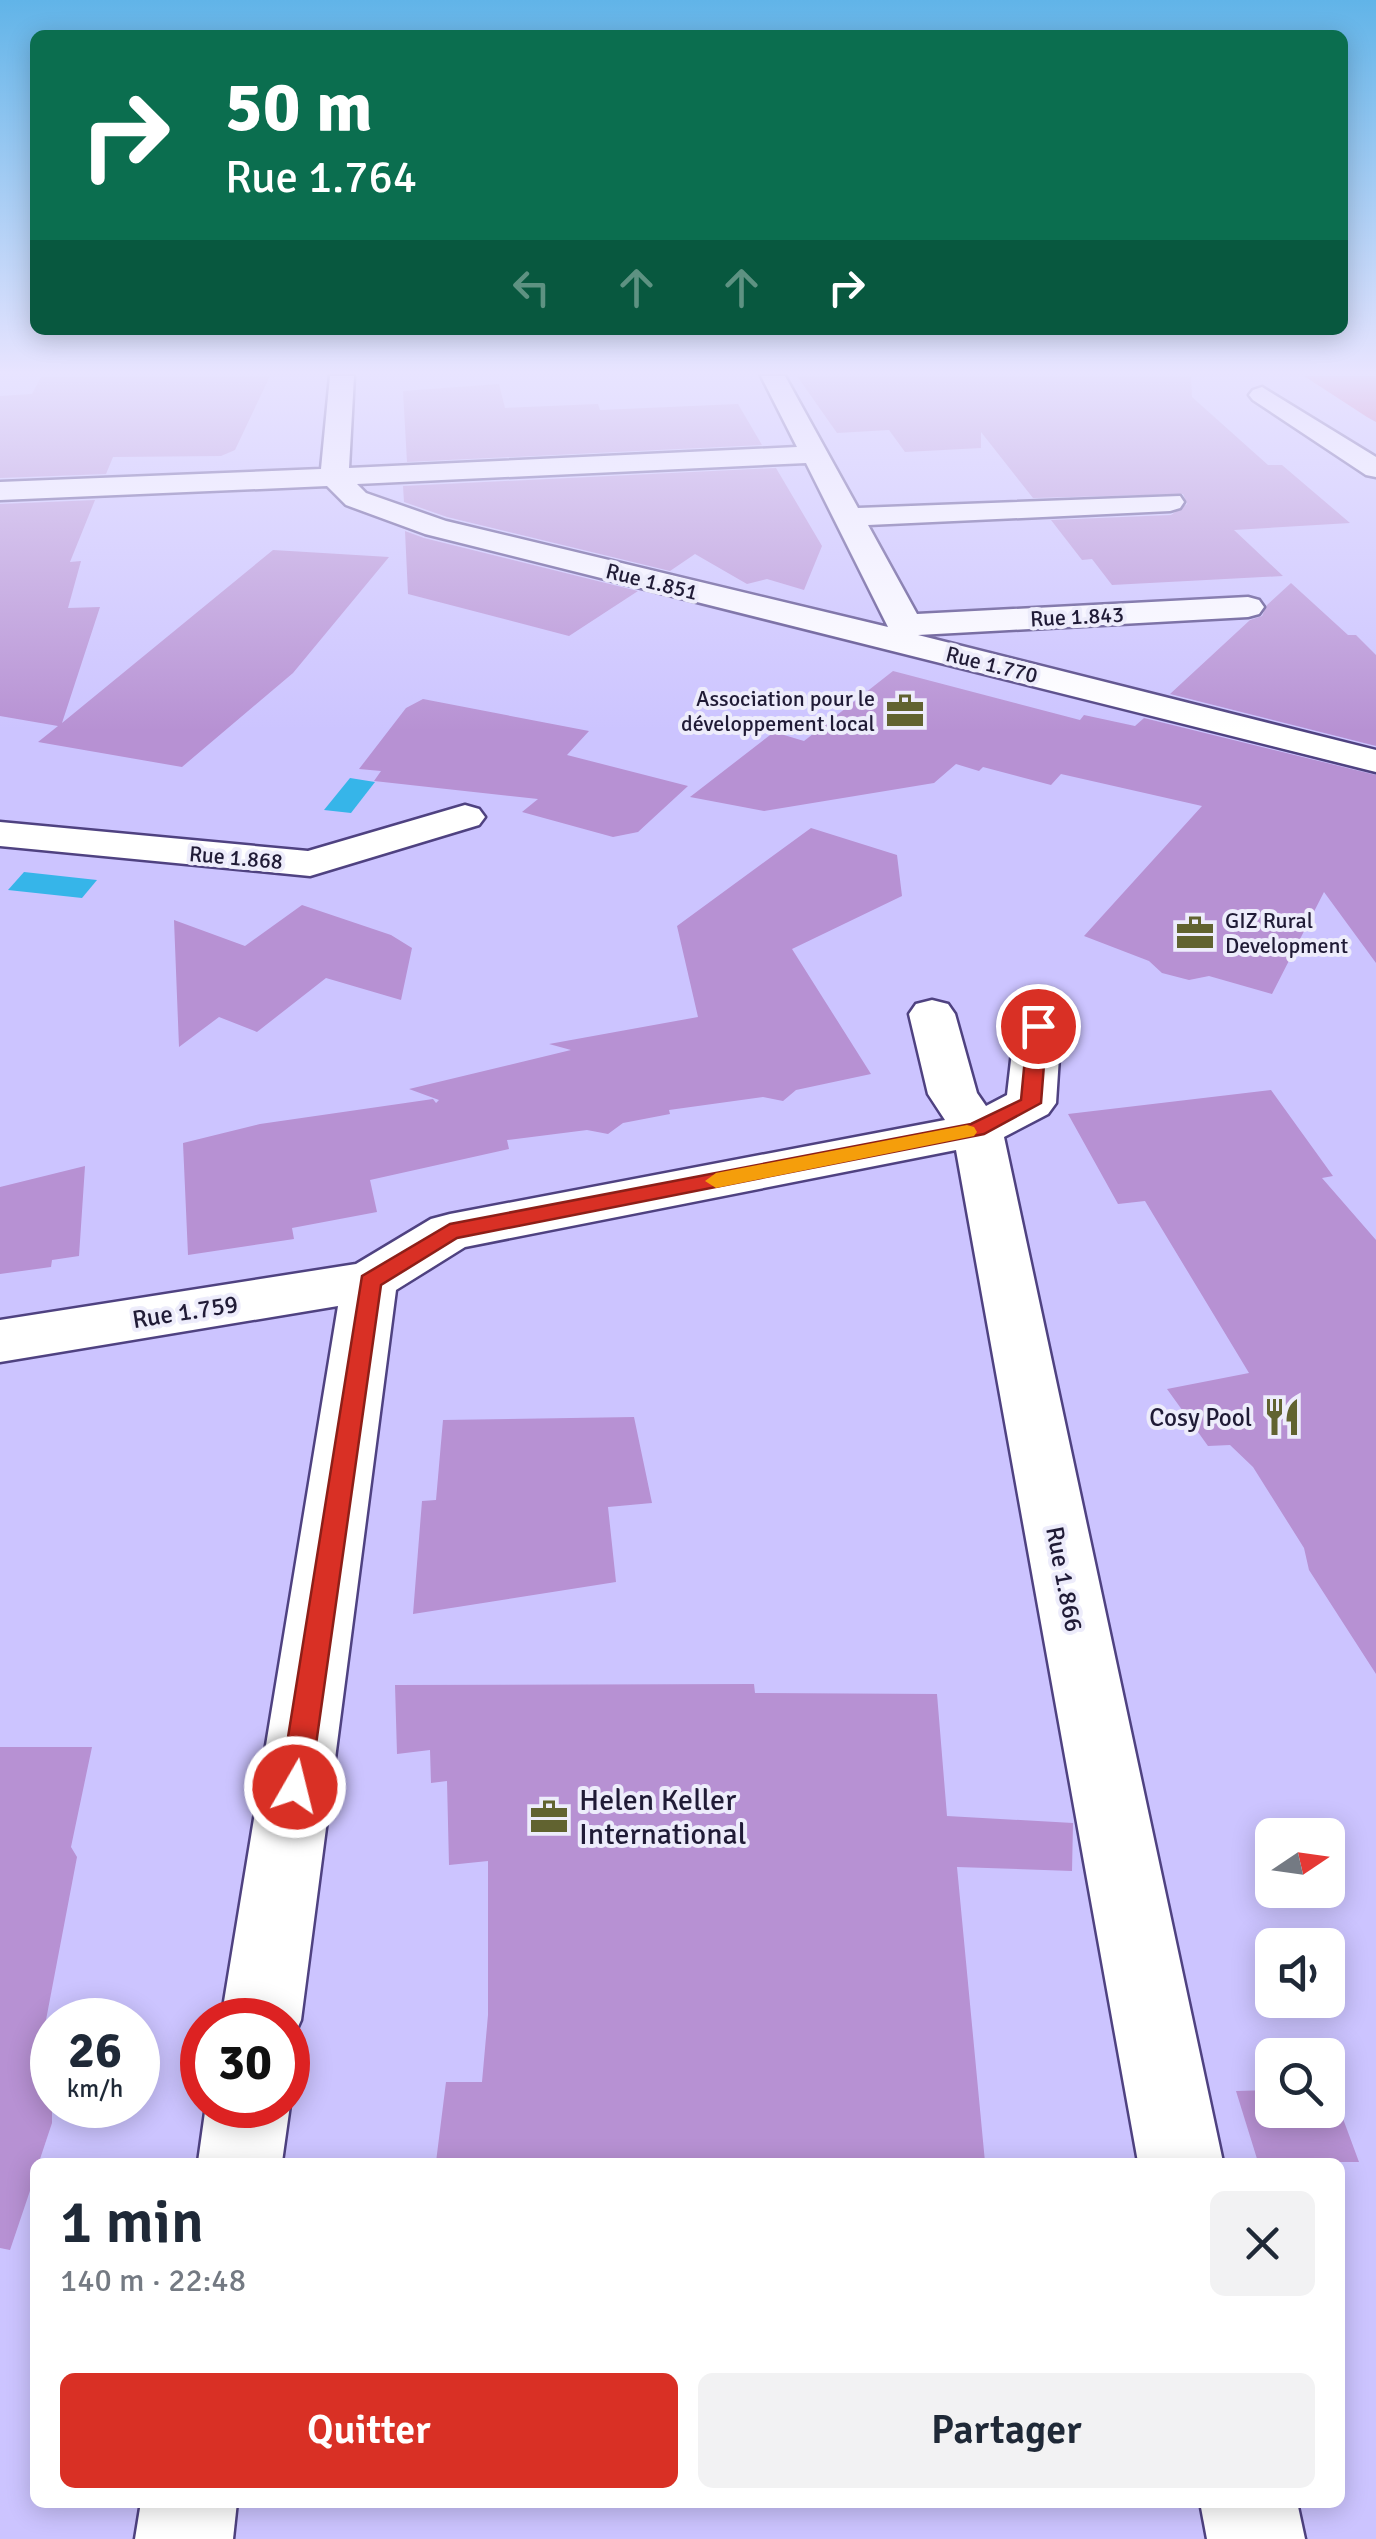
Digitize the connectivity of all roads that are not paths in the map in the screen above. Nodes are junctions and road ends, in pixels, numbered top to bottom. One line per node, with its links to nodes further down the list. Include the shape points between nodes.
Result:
1 (351, 494): 6 (street, Rue 1.851, via 436,528)
2 (836, 494): 4 (street)
3 (1170, 502): 4 (street)
4 (848, 517): 6 (street)
5 (1248, 607): 6 (street, Rue 1.843)
6 (902, 632): 7 (street, Rue 1.770)
7 (1376, 761)
8 (465, 817): 9 (street, Rue 1.868, via 310,864)
9 (0, 834)
10 (932, 1014): 12 (street, Rue 1.866, via 952,1094)
11 (1038, 1026): 12 (street, via 1030,1103)
12 (976, 1130): 13 (street, via 450,1232); 18 (street, Rue 1.866)
13 (370, 1281): 14 (street, Rue 1.759); 15 (street)
14 (0, 1340)
15 (264, 1998)
16 (245, 2128): 17 (street)
17 (241, 2158)
18 (1180, 2158)
19 (188, 2508): 21 (street)
20 (1249, 2508): 22 (street)
21 (184, 2539)
22 (1256, 2539)

